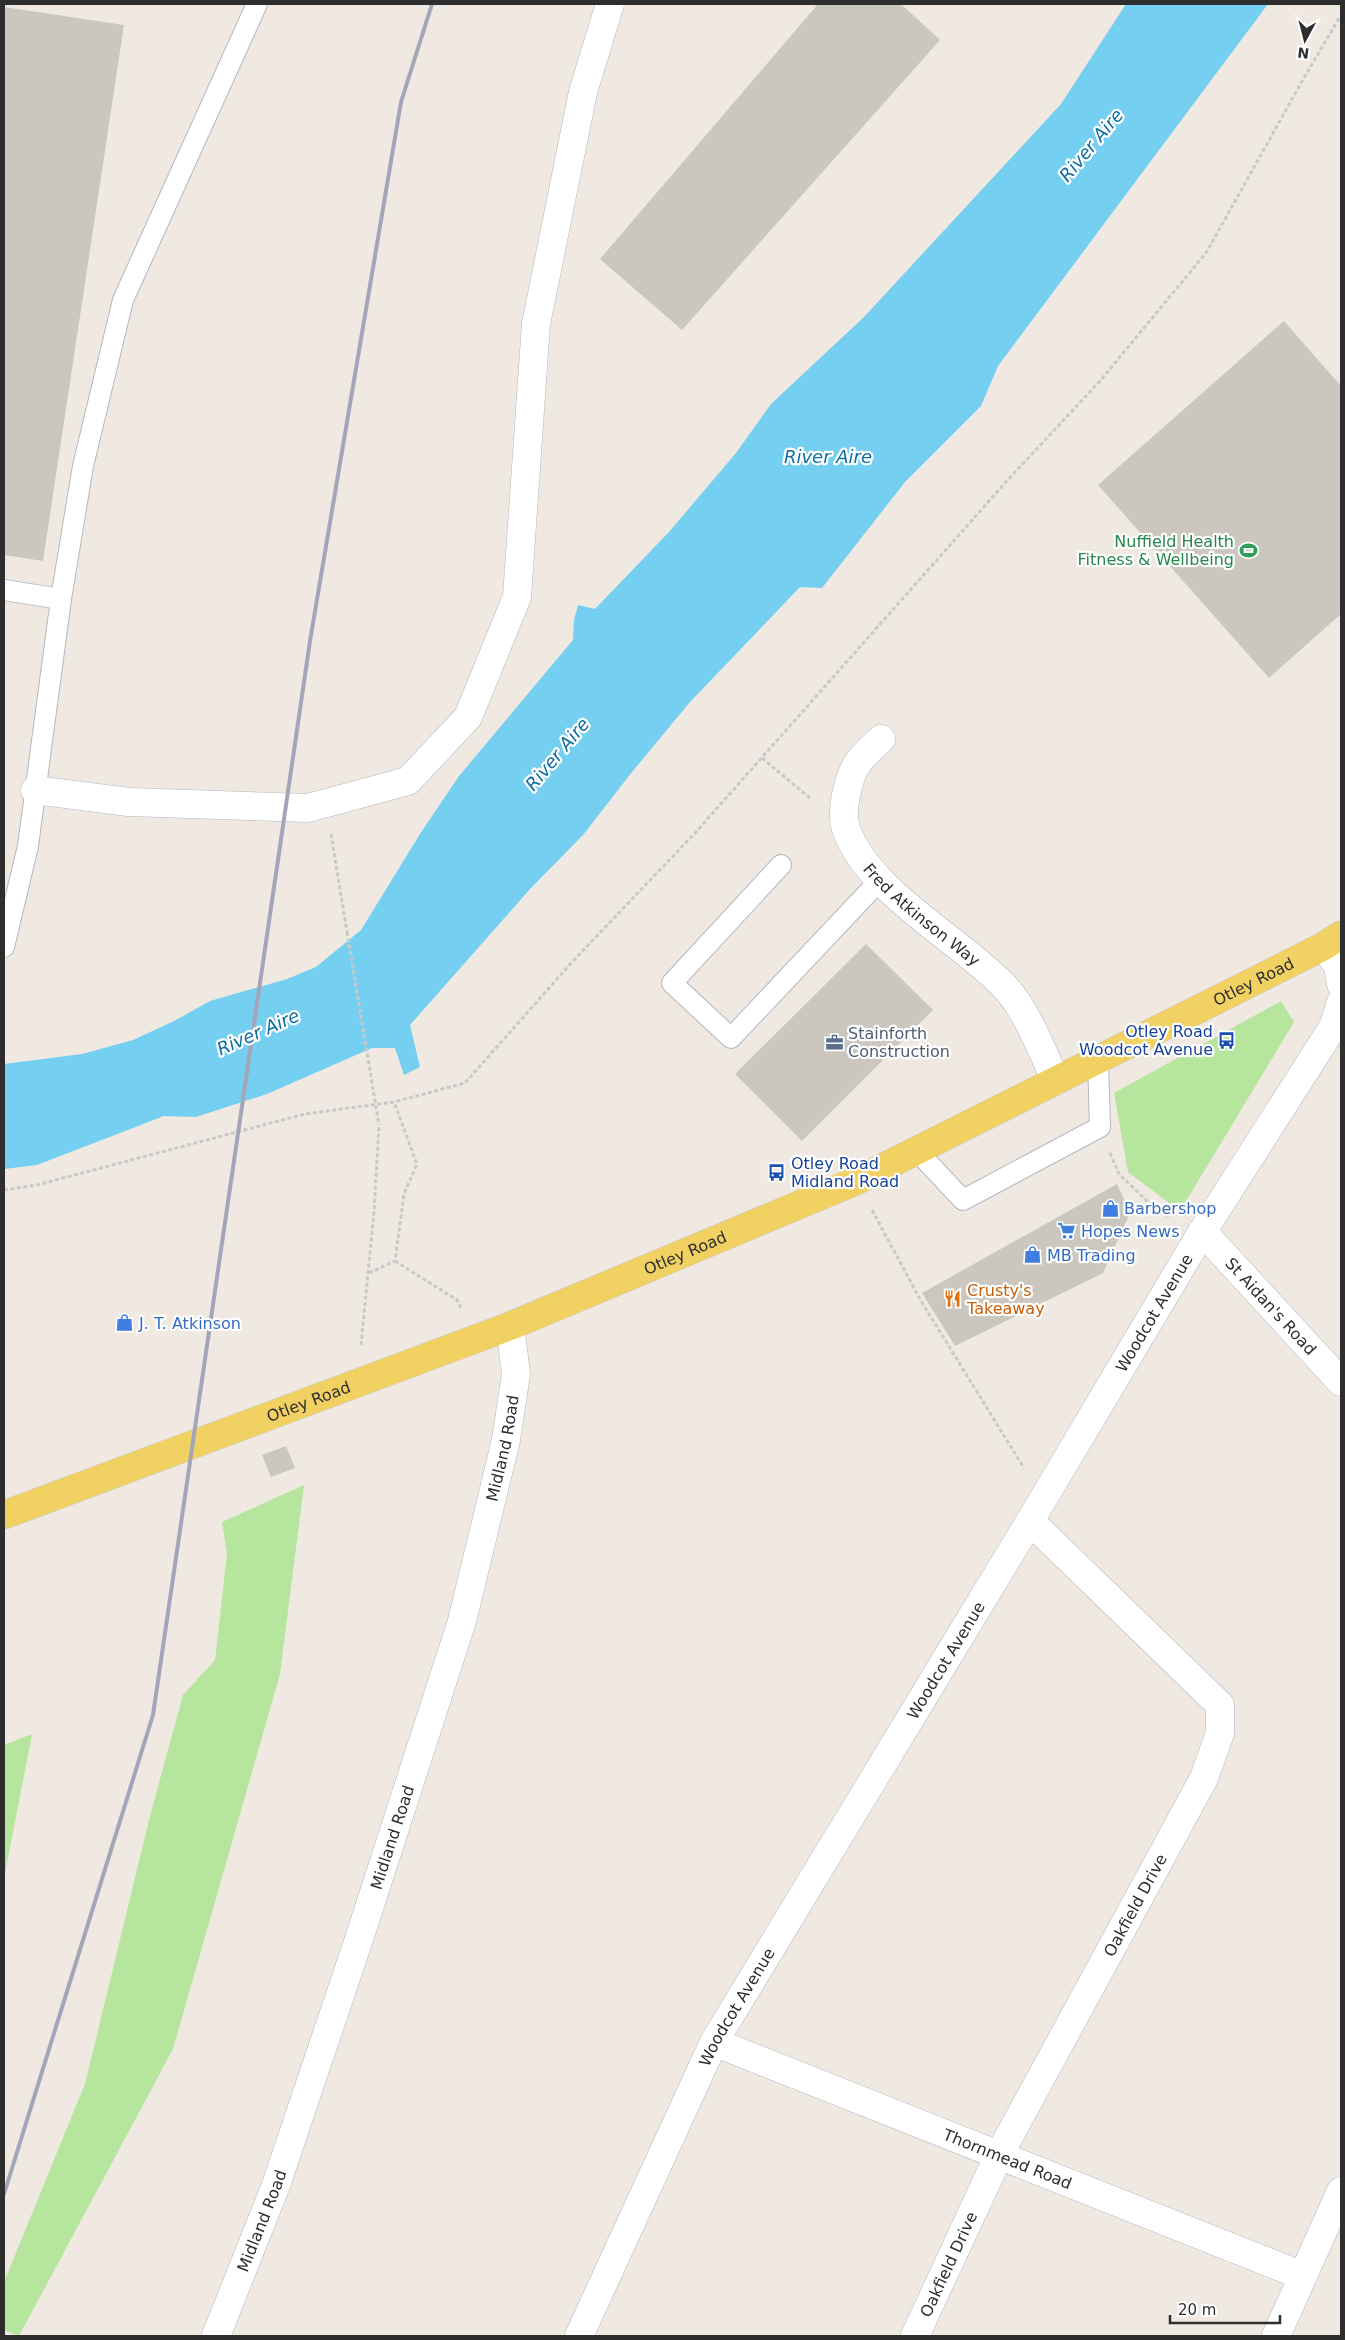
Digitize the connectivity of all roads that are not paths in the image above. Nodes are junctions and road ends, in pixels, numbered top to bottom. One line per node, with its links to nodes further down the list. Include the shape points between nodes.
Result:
1 (257, 4): 4 (lane, via 123,300 83,466)
2 (610, 4): 6 (street, via 583,92 536,324 517,597 468,717 408,781 308,808 129,802)
3 (4, 590): 4 (lane)
4 (61, 599): 6 (lane)
5 (881, 739): 8 (street, Fred Atkinson Way, via 857,764 845,795 845,827 857,852)
6 (35, 790): 10 (lane, via 28,846)
7 (781, 864): 8 (lane, via 672,983 731,1038)
8 (880, 880): 14 (street, Fred Atkinson Way, via 1004,986 1030,1026)
9 (1333, 941): 11 (street); 13 (main road, Otley Road)
10 (4, 947)
11 (1341, 984)
12 (1341, 1002): 16 (street, Woodcot Avenue, via 1333,1028)
13 (1098, 1060): 14 (main road, Otley Road); 15 (lane, via 1100,1127 963,1200)
14 (1056, 1080): 15 (main road, Otley Road)
15 (917, 1151): 17 (main road, Otley Road, via 856,1181)
16 (1200, 1234): 18 (street, St Aidan's Road); 20 (street, Woodcot Avenue)
17 (510, 1326): 19 (main road, Otley Road); 25 (street, Midland Road, via 516,1374 506,1440 462,1621 276,2186)
18 (1341, 1382)
19 (4, 1515)
20 (1030, 1521): 21 (street, Woodcot Avenue); 22 (street, Oakfield Drive, via 1220,1705 1220,1732 1204,1778)
21 (714, 2042): 22 (street, Thornmead Road); 26 (street, Woodcot Avenue)
22 (999, 2155): 24 (street, Thornmead Road); 27 (street, Oakfield Drive)
23 (1341, 2191): 24 (street)
24 (1303, 2276): 28 (street)
25 (216, 2336)
26 (579, 2336)
27 (915, 2336)
28 (1276, 2336)

